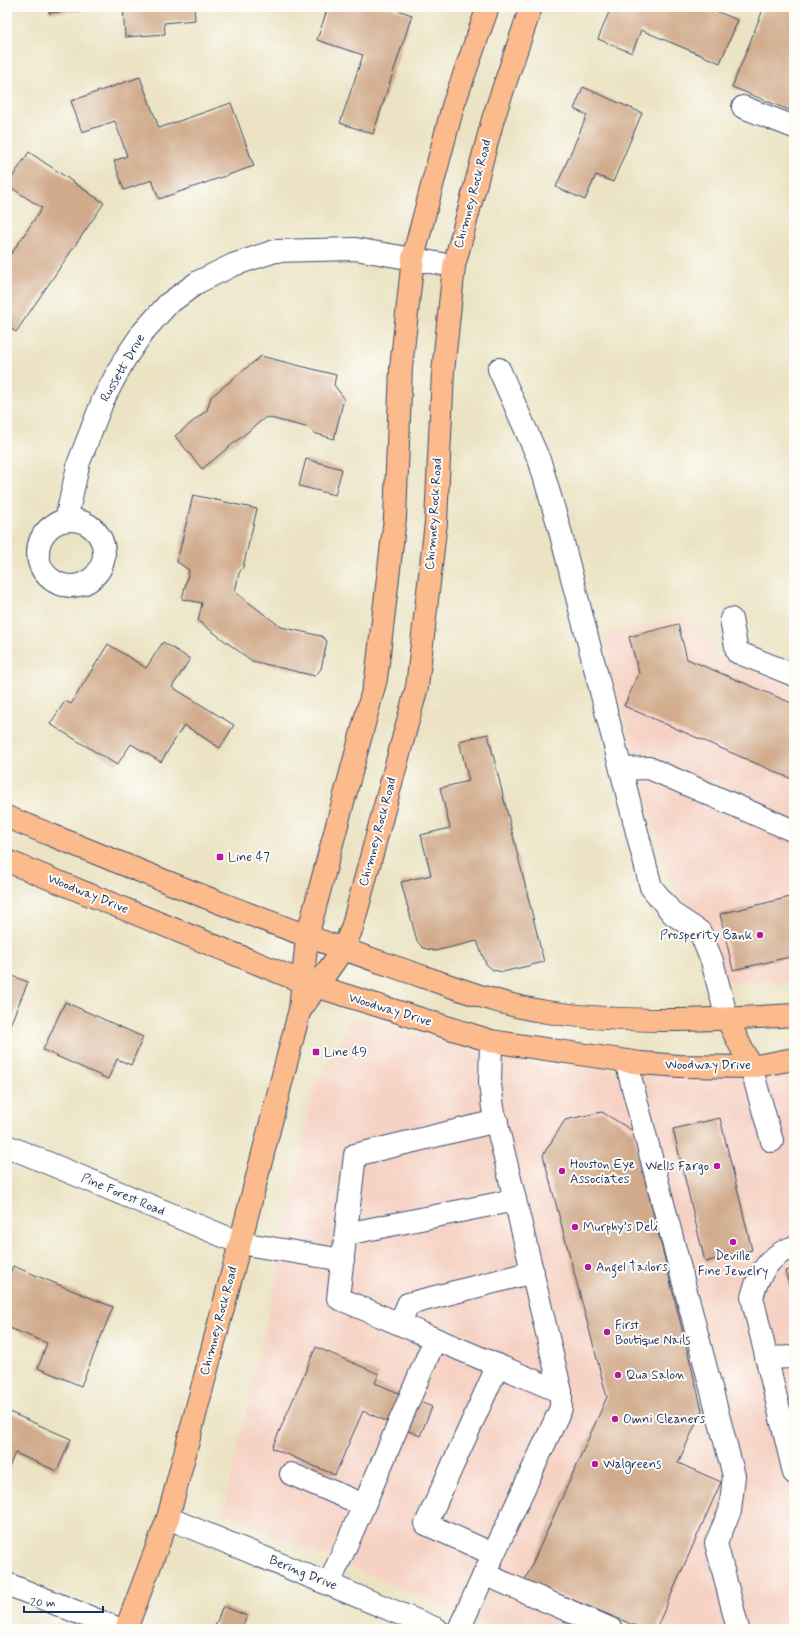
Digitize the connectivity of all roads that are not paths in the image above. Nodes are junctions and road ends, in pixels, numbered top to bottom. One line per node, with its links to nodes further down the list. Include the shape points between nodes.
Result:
1 (488, 7): 5 (main road, Chimney Rock Road, via 453,106)
2 (531, 7): 6 (main road, Chimney Rock Road, via 493,119)
3 (744, 107): 4 (street)
4 (794, 127)
5 (414, 258): 6 (street, Russett Drive); 8 (street, Russett Drive, via 355,249 275,251 233,265 198,282 168,304 124,360 103,400 79,462); 15 (main road, Chimney Rock Road, via 401,368 395,518 376,679)
6 (454, 266): 16 (main road, Chimney Rock Road, via 443,372 436,522 417,688 352,928)
7 (499, 369): 11 (street, via 540,462)
8 (66, 520)
9 (730, 619): 10 (street, via 737,652)
10 (794, 675)
11 (621, 769): 13 (street, via 650,768); 19 (street, via 651,887 673,914 700,932 712,961)
12 (7, 817): 15 (main road)
13 (794, 831)
14 (7, 861): 17 (main road, Woodway Drive)
15 (307, 937): 16 (main road); 17 (main road, Chimney Rock Road)
16 (343, 949): 17 (main road, Chimney Rock Road); 19 (main road, via 495,1000 546,1012 665,1021)
17 (310, 984): 20 (main road, Woodway Drive); 29 (main road, Chimney Rock Road, via 300,1009)
18 (794, 1015): 19 (main road)
19 (727, 1019): 23 (main road)
20 (491, 1041): 22 (main road, Woodway Drive); 24 (street, via 490,1084)
21 (794, 1059): 23 (main road, Woodway Drive)
22 (626, 1061): 23 (main road, Woodway Drive, via 679,1066); 52 (street, via 734,1476 730,1511 716,1543)
23 (751, 1067): 25 (street)
24 (496, 1121): 27 (street); 28 (street, via 355,1156)
25 (772, 1141)
26 (7, 1146): 29 (street, Pine Forest Road)
27 (515, 1200): 28 (street); 32 (street)
28 (346, 1234): 31 (street)
29 (240, 1243): 31 (street, Pine Forest Road); 42 (main road, Chimney Rock Road)
30 (794, 1248): 36 (street, via 779,1254 766,1267 755,1285 752,1297)
31 (343, 1260): 33 (street, via 338,1298)
32 (532, 1272): 33 (street, via 408,1304); 38 (street)
33 (400, 1324): 34 (street)
34 (434, 1339): 37 (street); 41 (street)
35 (794, 1357): 36 (street)
36 (766, 1358): 39 (street)
37 (498, 1366): 38 (street); 43 (street, via 426,1524)
38 (561, 1392): 43 (street, via 561,1408)
39 (794, 1473)
40 (292, 1474): 41 (street)
41 (364, 1505): 46 (street)
42 (168, 1518): 46 (street, Bering Drive); 48 (main road, Chimney Rock Road)
43 (493, 1554): 44 (street)
44 (484, 1574): 50 (street); 51 (street)
45 (7, 1584): 47 (street)
46 (329, 1584): 49 (street, Bering Drive)
47 (119, 1629)
48 (126, 1629)
49 (438, 1629)
50 (459, 1629)
51 (611, 1629)
52 (738, 1629)

